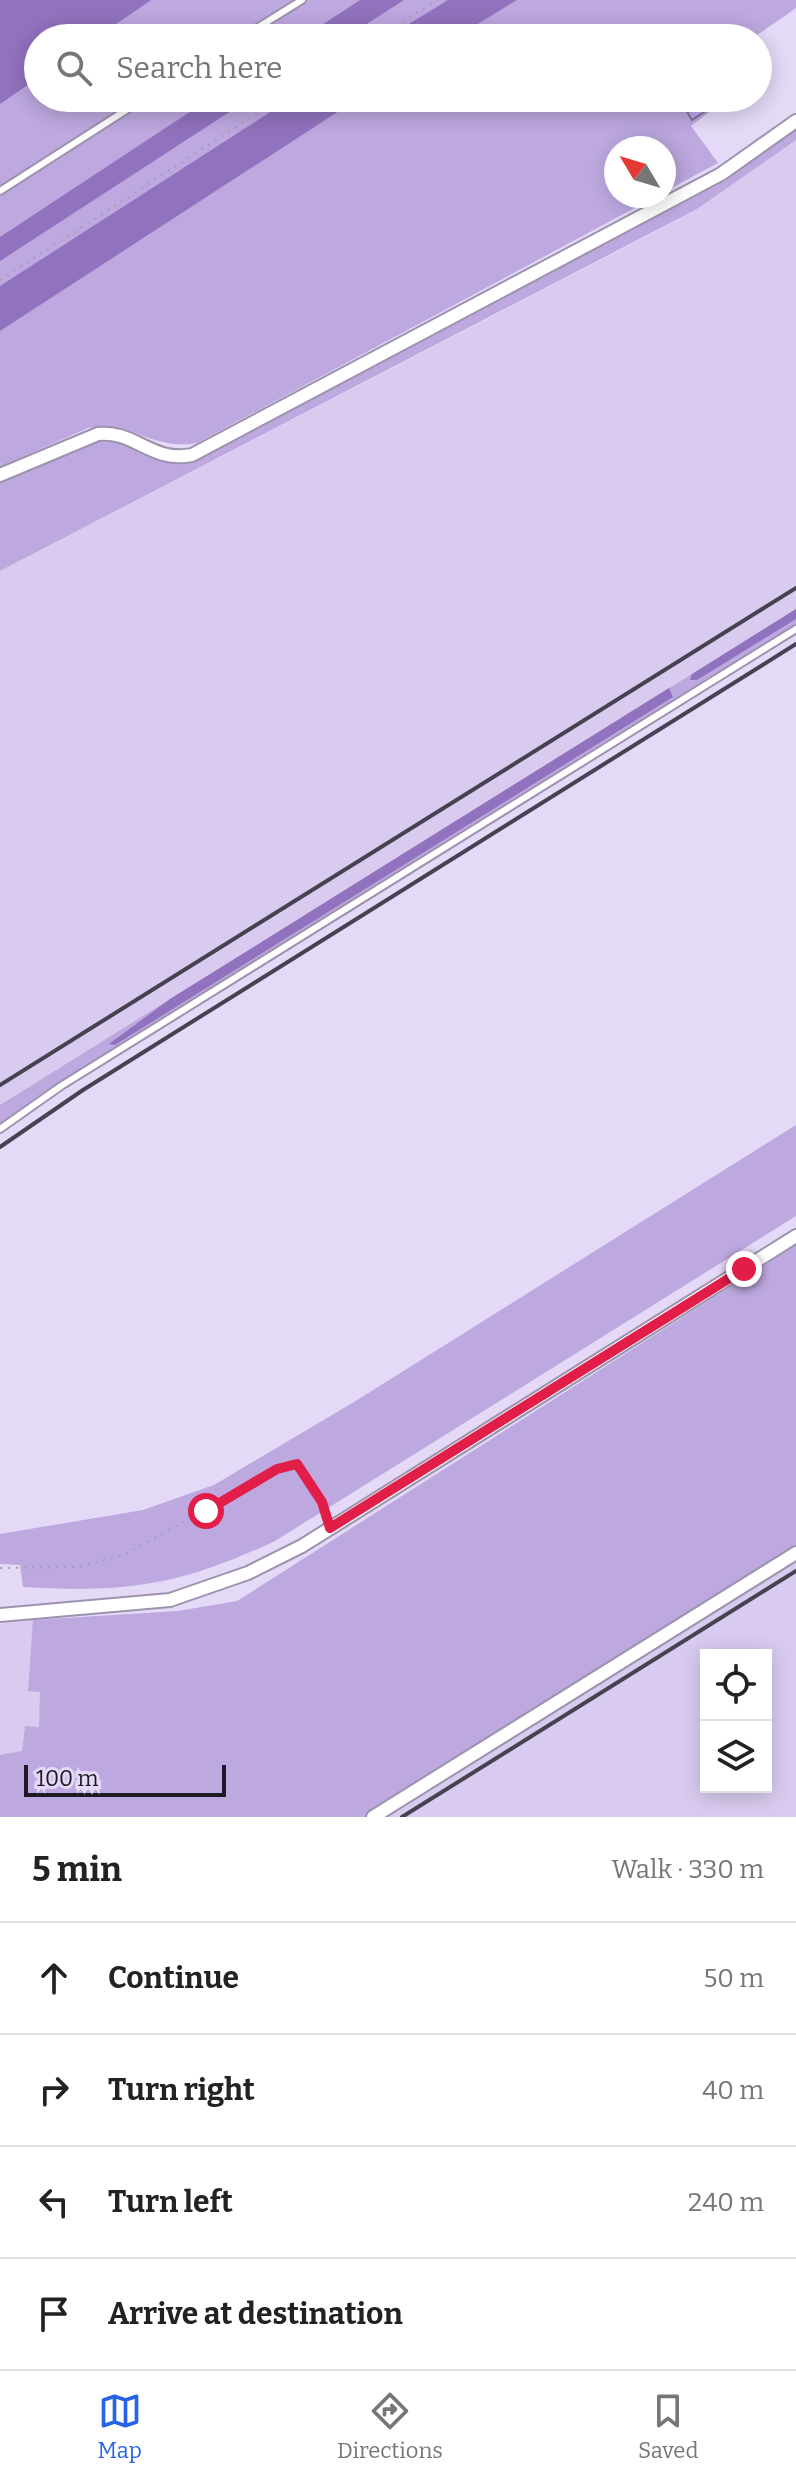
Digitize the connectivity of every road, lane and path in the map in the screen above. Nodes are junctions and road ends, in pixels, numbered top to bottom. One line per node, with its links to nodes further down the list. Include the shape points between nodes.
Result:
1 (302, 0): 3 (lane)
2 (438, 0): 4 (path)
3 (263, 24)
4 (398, 24)
5 (123, 112): 8 (lane)
6 (259, 112): 9 (path)
7 (796, 121): 10 (street, via 721,174 192,455 159,455 113,432)
8 (0, 191)
9 (0, 280)
10 (0, 475)
11 (796, 629): 12 (lane)
12 (0, 1129)
13 (796, 1236): 14 (street)
14 (330, 1528): 16 (path, via 297,1464 123,1555 78,1567); 17 (street, via 248,1573 170,1600)
15 (796, 1553): 18 (street)
16 (0, 1568)
17 (0, 1615)
18 (373, 1817)

